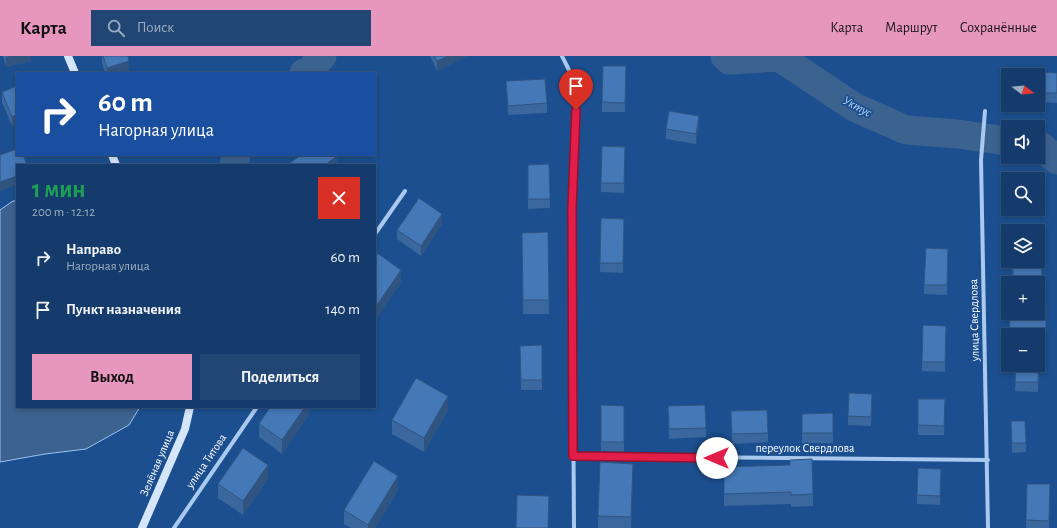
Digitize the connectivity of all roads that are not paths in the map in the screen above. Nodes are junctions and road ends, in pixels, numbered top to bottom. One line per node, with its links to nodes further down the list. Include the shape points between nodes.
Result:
1 (68, 56): 3 (street)
2 (562, 56): 9 (street, via 571,74 576,110 572,209)
3 (75, 72)
4 (985, 111): 10 (street, улица Свердлова, via 981,160)
5 (405, 191): 6 (street)
6 (376, 233)
7 (190, 408): 11 (street, Зелёная улица, via 185,429)
8 (256, 408): 12 (street, улица Титова)
9 (573, 456): 10 (street, переулок Свердлова); 13 (street)
10 (988, 460): 14 (street, улица Свердлова)
11 (142, 528)
12 (174, 528)
13 (574, 528)
14 (988, 528)

